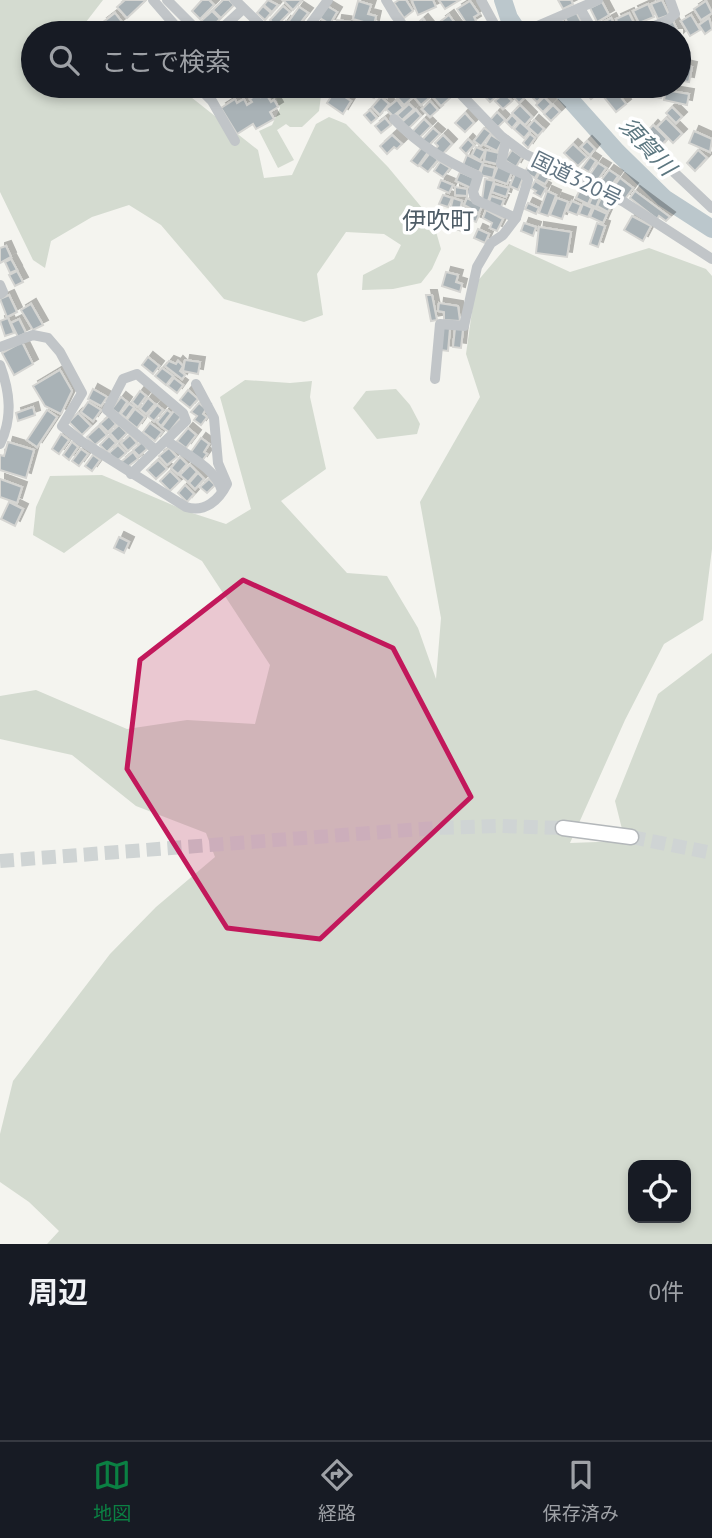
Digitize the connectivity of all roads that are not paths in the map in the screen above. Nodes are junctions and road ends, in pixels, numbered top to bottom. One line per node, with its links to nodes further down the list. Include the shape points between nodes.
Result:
1 (153, 0): 11 (street)
2 (167, 0): 12 (street)
3 (235, 0): 10 (street)
4 (328, 0): 15 (street)
5 (386, 0): 16 (street)
6 (481, 0): 17 (street)
7 (598, 0): 9 (street)
8 (670, 0): 20 (street, via 675,14)
9 (580, 8): 18 (street); 19 (street)
10 (243, 9): 13 (street); 14 (street)
11 (171, 21)
12 (188, 21)
13 (230, 21)
14 (256, 21)
15 (313, 21)
16 (400, 21)
17 (492, 21)
18 (550, 21)
19 (587, 21)
20 (666, 21)
21 (208, 98): 25 (street)
22 (466, 98): 24 (street, 国道320号)
23 (394, 119): 28 (street, via 414,140 478,176 473,192 476,200)
24 (506, 140): 28 (street, via 501,164 528,180); 29 (street, 国道320号, via 525,154 624,202)
25 (235, 141)
26 (643, 143): 27 (street)
27 (712, 208)
28 (516, 218): 34 (street, via 491,243 477,267 464,326 440,324)
29 (712, 259)
30 (0, 285): 31 (street)
31 (0, 293)
32 (0, 347): 39 (street, via 33,335 48,338 82,393 62,426)
33 (0, 365): 37 (street, via 9,404 7,431)
34 (435, 379)
35 (197, 384): 40 (street, via 214,418 218,463 227,484)
36 (167, 441): 38 (street); 38 (street, via 186,421 183,413 137,374 123,379 107,411); 40 (street, via 212,472)
37 (0, 444)
38 (156, 450): 39 (street)
39 (131, 474): 40 (street, via 196,510)
40 (223, 493)
41 (563, 828): 42 (highway)
42 (632, 837)

